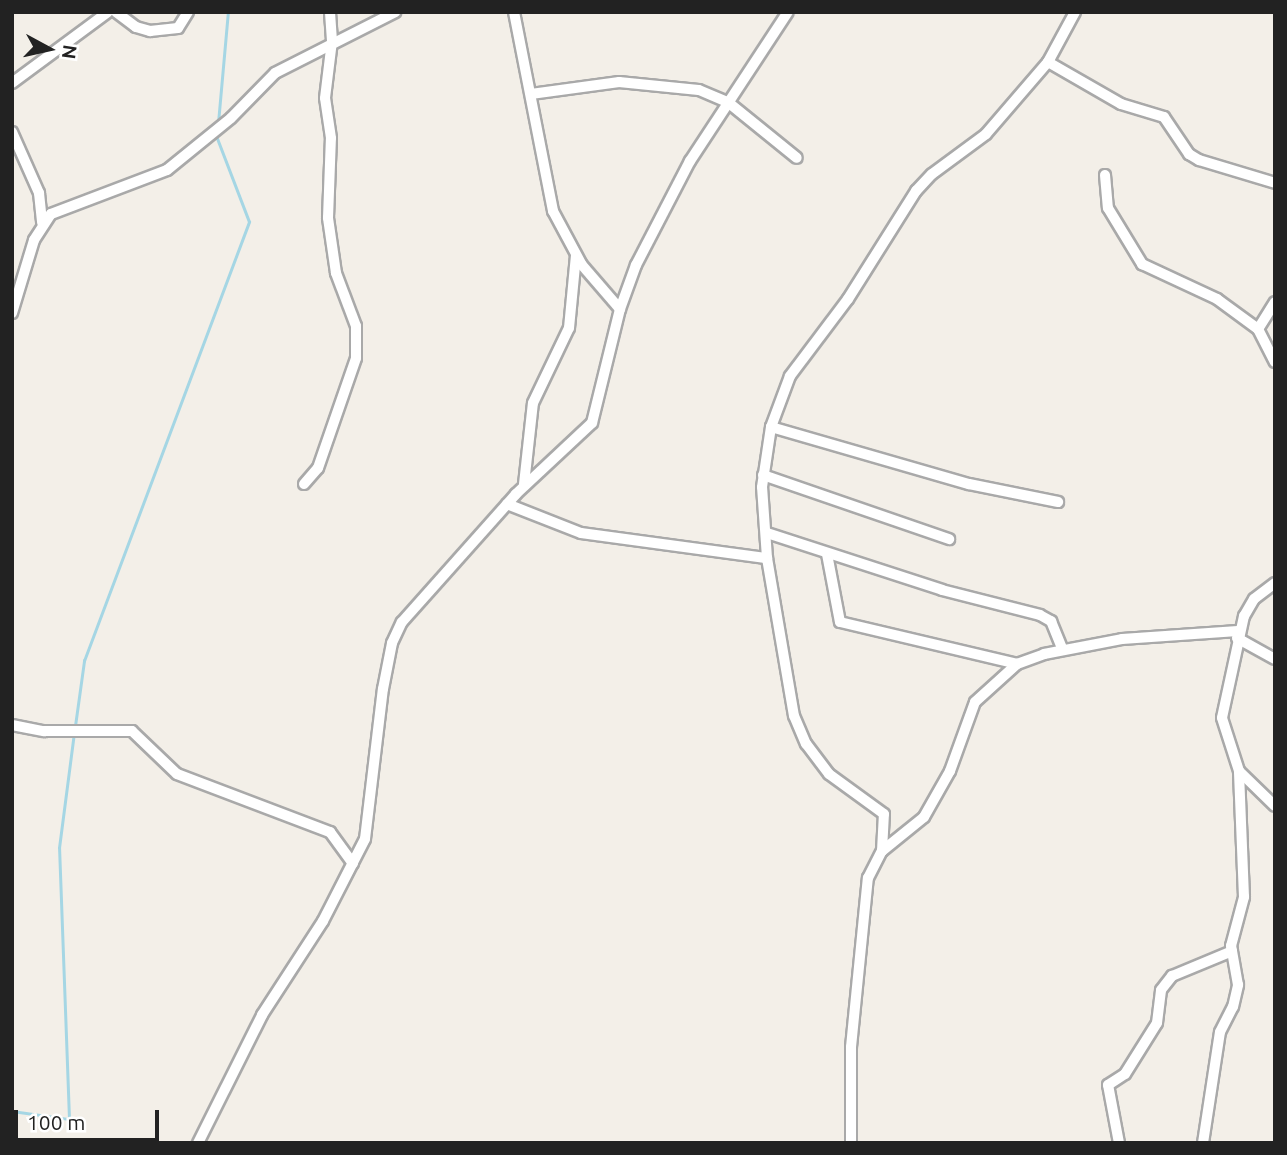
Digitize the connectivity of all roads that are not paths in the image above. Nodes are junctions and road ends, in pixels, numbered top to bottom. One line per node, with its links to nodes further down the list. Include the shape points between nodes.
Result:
1 (108, 12): 11 (street)
2 (116, 12): 3 (street, via 150,31 178,28)
3 (188, 12)
4 (330, 12): 9 (street)
5 (395, 12): 9 (street)
6 (514, 12): 12 (street)
7 (788, 12): 13 (street)
8 (1075, 12): 10 (street)
9 (332, 41): 18 (street, via 275,73 231,118 167,170 51,214); 27 (street, via 326,68 331,138 328,218 336,274 356,326 356,358 318,468)
10 (1048, 62): 17 (street, via 1121,104 1164,117 1189,154 1199,160); 25 (street, via 986,134 916,191 848,299 790,376)
11 (12, 83)
12 (531, 94): 13 (street, via 619,82 699,90); 19 (street, via 554,211)
13 (729, 103): 15 (street); 21 (street, via 676,186)
14 (12, 132): 18 (street, via 39,193)
15 (797, 158)
16 (1105, 175): 23 (street, via 1108,208 1142,264 1217,299)
17 (1275, 183)
18 (42, 223): 22 (street)
19 (576, 256): 21 (street); 28 (street, via 570,286 572,318 556,361 533,402)
20 (1275, 302): 23 (street)
21 (620, 309): 28 (street, via 592,423)
22 (12, 310)
23 (1258, 329): 24 (street)
24 (1275, 362)
25 (772, 427): 26 (street); 29 (street, via 957,481)
26 (763, 475): 31 (street); 32 (street)
27 (304, 484)
28 (524, 484): 30 (street)
29 (1058, 502)
30 (507, 504): 34 (street, via 592,536); 44 (street, via 402,622 392,643 369,816)
31 (767, 533): 33 (street); 34 (street)
32 (949, 539)
33 (827, 554): 37 (street, via 1040,615 1051,621); 39 (street, via 840,622)
34 (767, 558): 43 (street, via 794,716 806,744 829,774 884,814)
35 (1275, 583): 36 (street, via 1251,603)
36 (1238, 634): 37 (street, via 1122,639); 38 (street); 41 (street, via 1222,718)
37 (1063, 650): 39 (street)
38 (1275, 659)
39 (1017, 664): 43 (street, via 975,702 950,771 924,817)
40 (12, 724): 44 (street, via 44,731 132,731 177,774 330,832)
41 (1239, 771): 42 (street); 45 (street, via 1244,897)
42 (1275, 806)
43 (882, 851): 47 (street, via 873,862 865,899 851,1047)
44 (353, 864): 46 (street, via 323,921 262,1015)
45 (1232, 951): 48 (street, via 1172,976 1161,990 1157,1023 1123,1076 1108,1085); 49 (street, via 1238,985 1220,1032)
46 (198, 1143)
47 (851, 1143)
48 (1119, 1143)
49 (1203, 1143)

